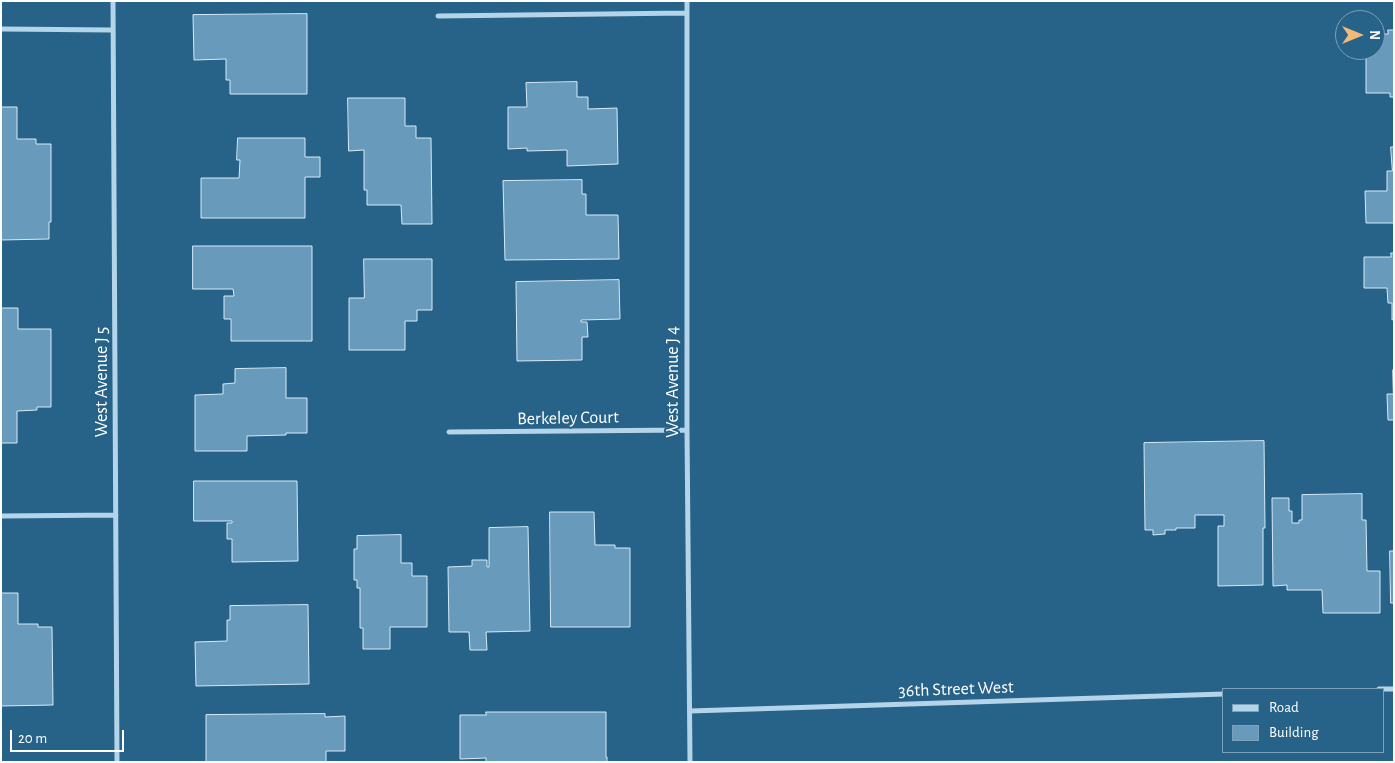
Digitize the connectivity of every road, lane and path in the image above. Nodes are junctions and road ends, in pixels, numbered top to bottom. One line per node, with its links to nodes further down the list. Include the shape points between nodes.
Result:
1 (113, 1): 6 (street, West Avenue J 5)
2 (687, 1): 3 (street, West Avenue J 4)
3 (687, 13): 4 (street); 7 (street, West Avenue J 4)
4 (438, 16)
5 (1, 29): 6 (street)
6 (113, 30): 9 (street, West Avenue J 5)
7 (687, 430): 8 (street, Berkeley Court); 12 (street, West Avenue J 4)
8 (449, 432)
9 (116, 515): 10 (street); 13 (street, West Avenue J 5)
10 (1, 516)
11 (1222, 694): 12 (street, 36th Street West)
12 (690, 711): 14 (street, West Avenue J 4)
13 (117, 762)
14 (690, 762)

